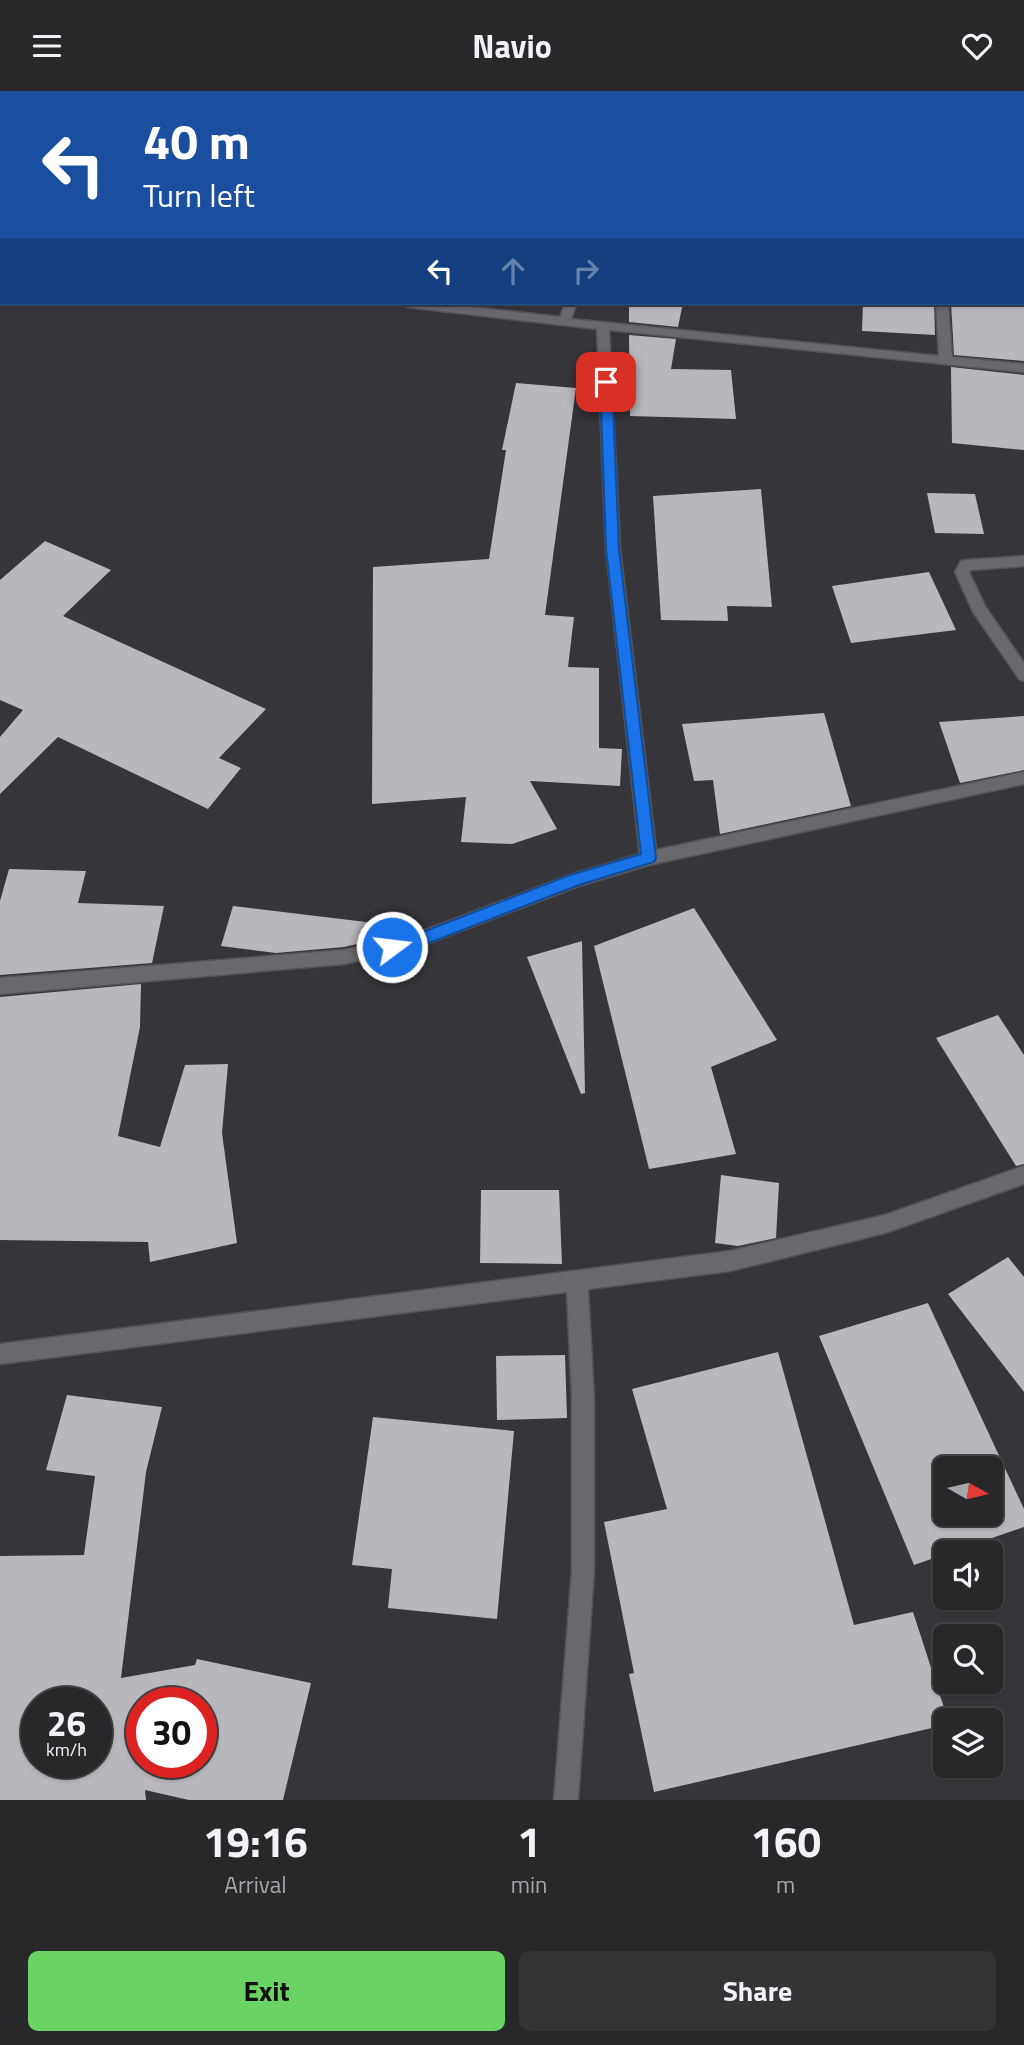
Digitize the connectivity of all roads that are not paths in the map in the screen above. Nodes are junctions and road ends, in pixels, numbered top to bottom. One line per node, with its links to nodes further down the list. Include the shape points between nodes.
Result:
1 (424, 305): 4 (street)
2 (569, 305): 4 (street)
3 (942, 305): 6 (street)
4 (565, 322): 5 (street)
5 (603, 326): 6 (street); 11 (street, via 613,549)
6 (946, 359): 7 (street)
7 (1024, 367)
8 (1024, 561): 9 (street, via 966,565 962,572 978,608)
9 (1024, 675)
10 (1024, 778): 11 (street)
11 (649, 858): 12 (street, via 576,880 416,941 344,957)
12 (0, 986)
13 (1024, 1175): 14 (street, via 885,1224 743,1258)
14 (577, 1280): 15 (street); 16 (street, via 583,1571)
15 (0, 1354)
16 (566, 1800)

